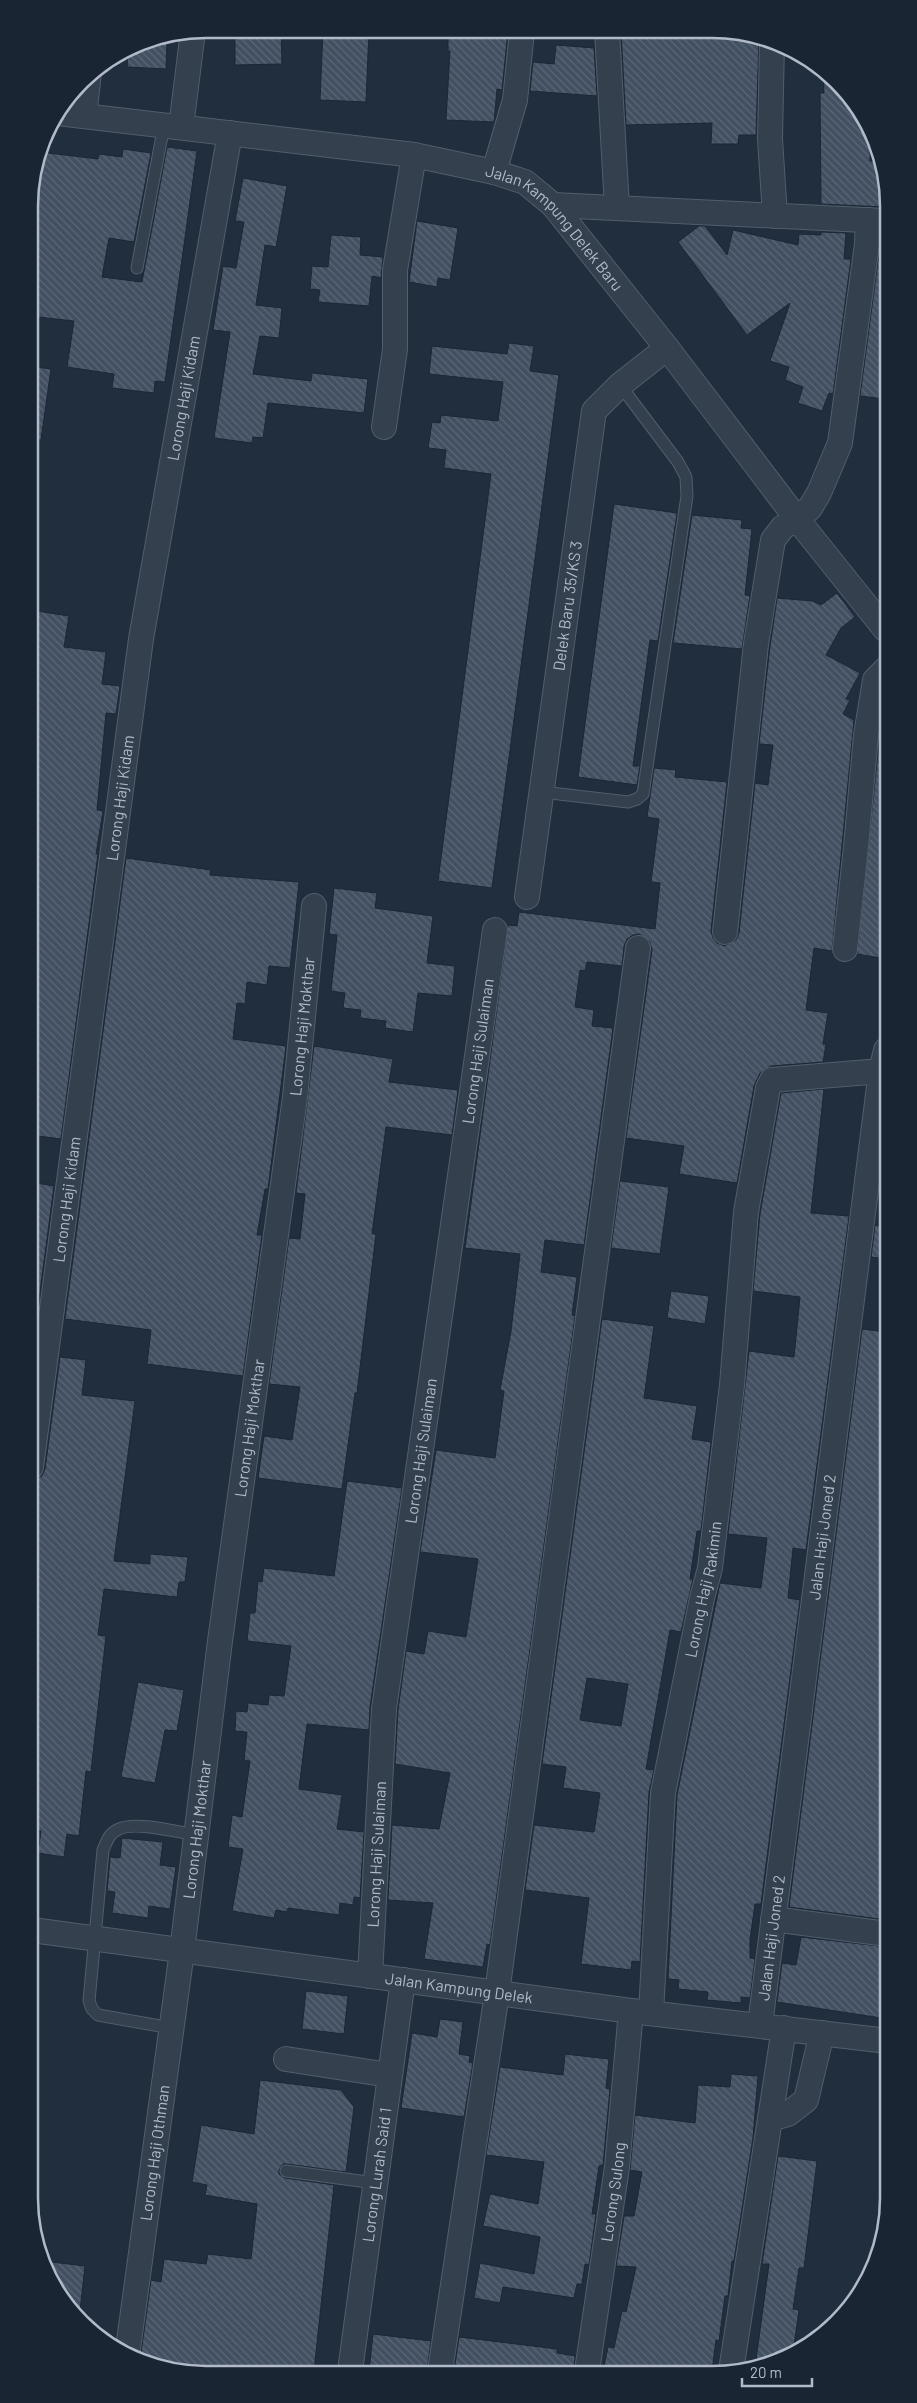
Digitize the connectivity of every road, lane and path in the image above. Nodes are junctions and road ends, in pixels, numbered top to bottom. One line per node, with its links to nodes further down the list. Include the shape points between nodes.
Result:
1 (191, 38): 8 (street)
2 (521, 38): 11 (street, via 515,100)
3 (607, 38): 13 (street)
4 (772, 49): 14 (street, via 770,139)
5 (87, 87): 7 (street)
6 (65, 114): 7 (street, Jalan Kampung Delek Baru)
7 (84, 116): 8 (street, Jalan Kampung Delek Baru)
8 (172, 126): 9 (street, Jalan Kampung Delek Baru); 16 (lane)
9 (230, 133): 10 (street, Jalan Kampung Delek Baru); 32 (street, Lorong Haji Kidam, via 141,639)
10 (414, 155): 11 (street, Jalan Kampung Delek Baru); 19 (street, via 394,270 395,350)
11 (494, 172): 12 (street, Jalan Kampung Delek Baru, via 525,182)
12 (552, 205): 13 (street); 17 (street, Jalan Kampung Delek Baru)
13 (617, 208): 14 (street)
14 (774, 216): 15 (street)
15 (876, 221): 20 (street, via 867,244 840,442 819,493)
16 (137, 268)
17 (667, 348): 18 (street, Delek Baru 35/KS 3); 20 (street, Jalan Kampung Delek Baru)
18 (620, 385): 23 (street, Delek Baru 35/KS 3, via 594,412); 23 (lane, via 686,477 687,496 643,794 628,802)
19 (384, 427)
20 (798, 519): 21 (street, Jalan Kampung Delek Baru); 27 (street, via 783,526 773,540 756,644)
21 (880, 618)
22 (880, 675): 29 (street, via 875,680 866,735)
23 (542, 792): 24 (street, Delek Baru 35/KS 3)
24 (526, 898)
25 (314, 906): 33 (street, Lorong Haji Mokthar, via 295,1097)
26 (495, 930): 39 (street, Lorong Haji Sulaiman, via 384,1709)
27 (725, 932)
28 (638, 948): 41 (street)
29 (845, 949)
30 (880, 1061): 42 (street, Lorong Haji Rakimin, via 772,1080 768,1088 746,1212 732,1385 710,1568 663,1792)
31 (880, 1094): 34 (street, Jalan Haji Joned 2)
32 (38, 1414)
33 (196, 1835): 37 (lane, via 134,1826 119,1828 108,1836 103,1850); 38 (street, Lorong Haji Mokthar)
34 (773, 1919): 36 (street); 43 (street, Jalan Haji Joned 2)
35 (38, 1931): 37 (street, Jalan Kampung Delek)
36 (879, 1933)
37 (94, 1939): 38 (street, Jalan Kampung Delek); 44 (lane, via 89,2001 92,2010 98,2015)
38 (182, 1950): 39 (street, Jalan Kampung Delek); 44 (street, Lorong Haji Othman)
39 (370, 1976): 40 (street, Jalan Kampung Delek)
40 (403, 1980): 41 (street, Jalan Kampung Delek); 49 (street, Lorong Lurah Said 1)
41 (497, 1993): 42 (street, Jalan Kampung Delek); 56 (street)
42 (641, 2012): 43 (street, Jalan Kampung Delek); 57 (street, Lorong Sulong)
43 (760, 2025): 45 (street, Jalan Kampung Delek)
44 (171, 2028): 53 (street, Lorong Haji Othman)
45 (784, 2028): 46 (street, Jalan Kampung Delek); 50 (street)
46 (822, 2033): 47 (street, Jalan Kampung Delek); 50 (street, via 806,2100 788,2114)
47 (879, 2040)
48 (286, 2059): 49 (street)
49 (389, 2076): 52 (street, Lorong Lurah Said 1)
50 (770, 2119): 54 (street)
51 (286, 2171): 52 (lane)
52 (374, 2183): 55 (street, Lorong Lurah Said 1)
53 (128, 2346)
54 (732, 2364)
55 (351, 2366)
56 (441, 2366)
57 (589, 2366)

